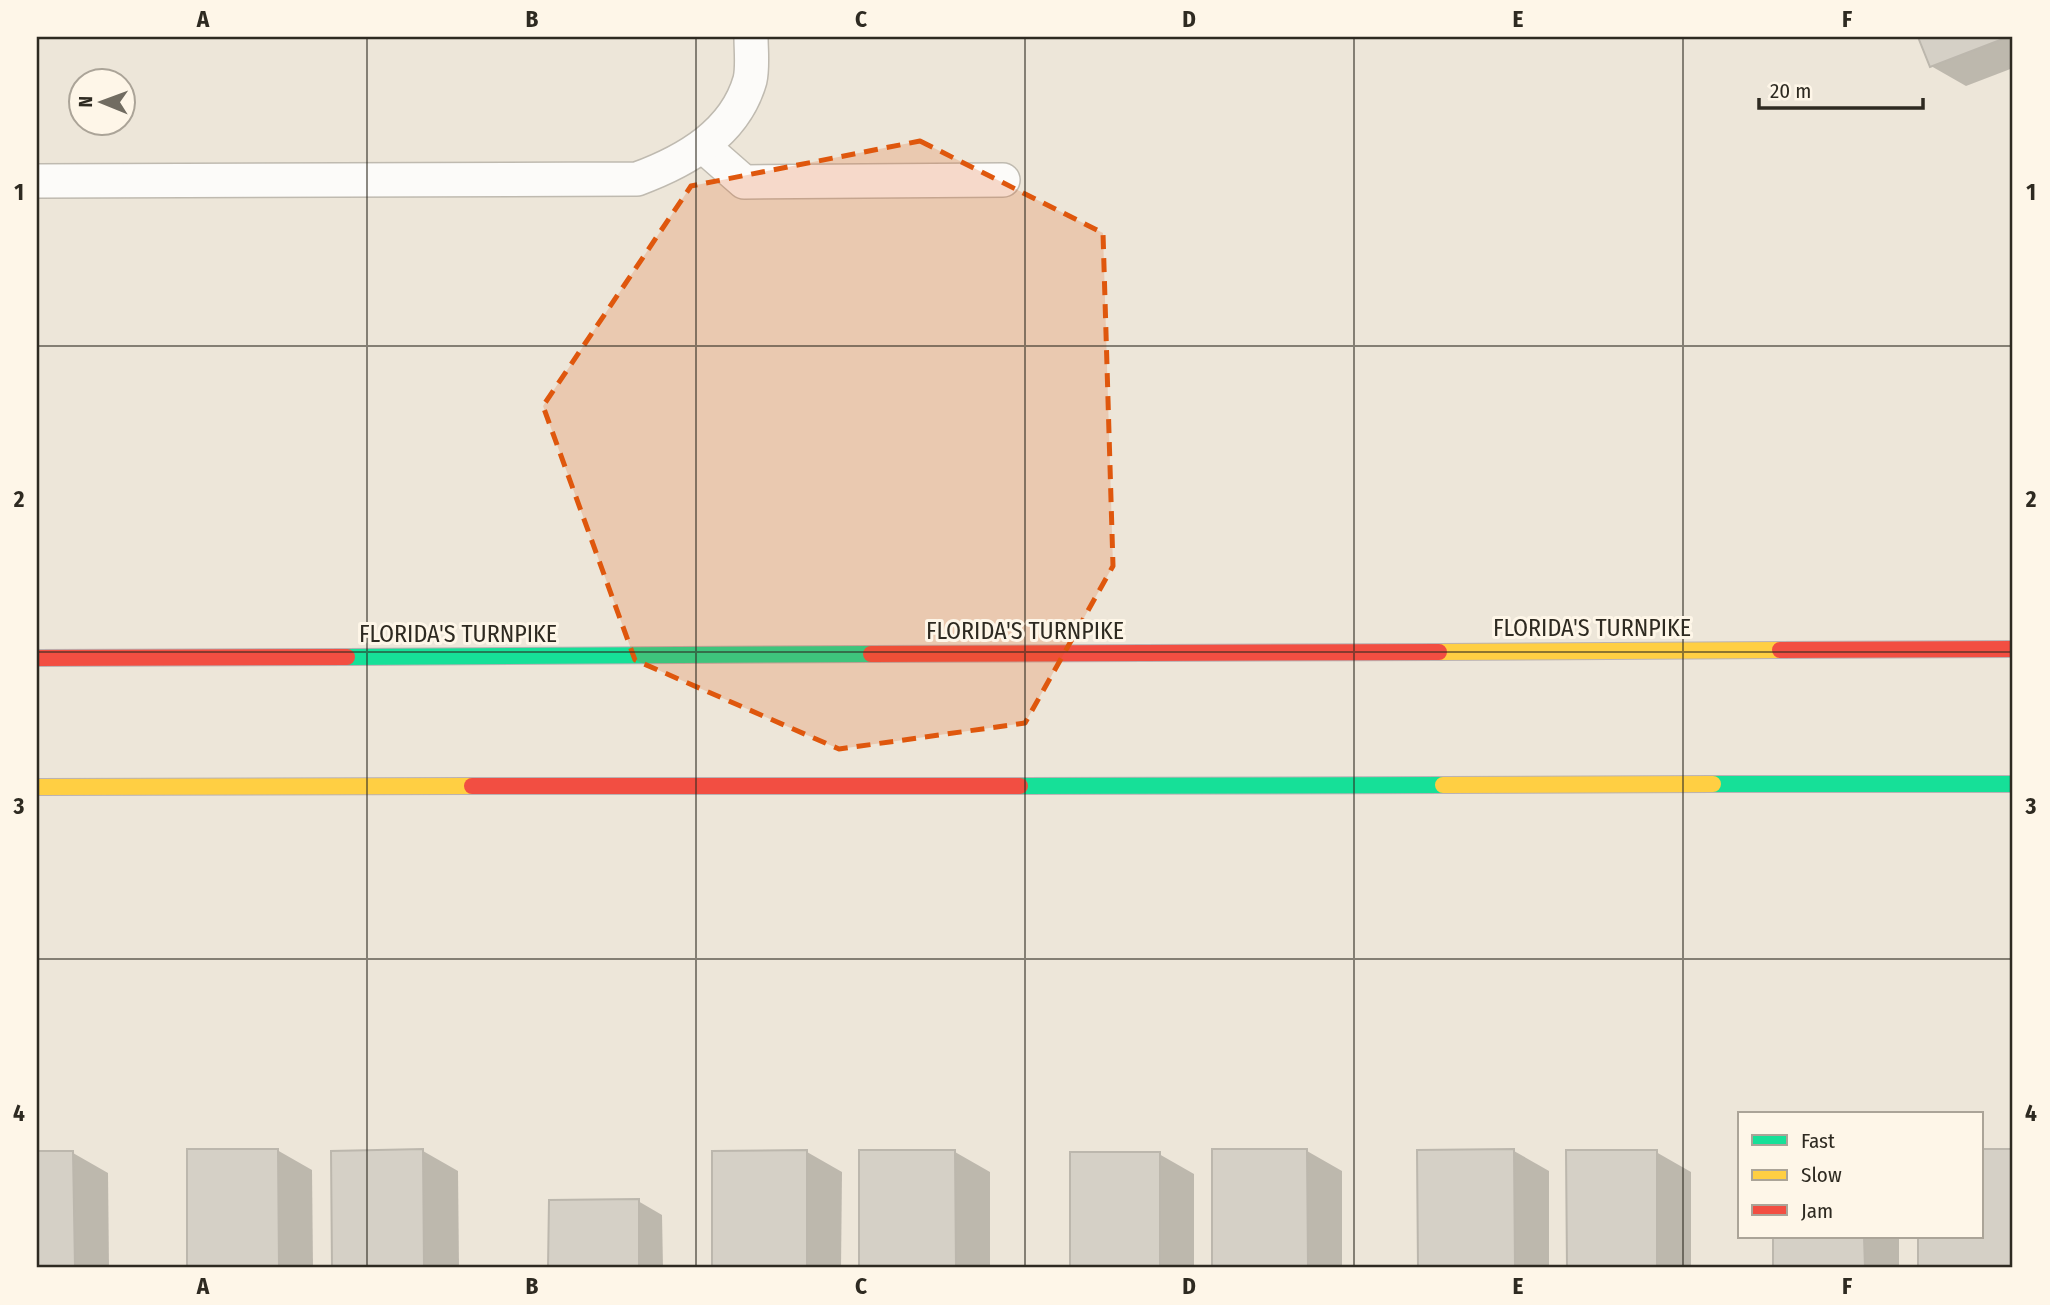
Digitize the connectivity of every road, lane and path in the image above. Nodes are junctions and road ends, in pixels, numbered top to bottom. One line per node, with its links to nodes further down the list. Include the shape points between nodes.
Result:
1 (751, 37): 2 (lane, via 751,77 739,109)
2 (704, 147): 3 (lane, via 744,182); 4 (lane, via 637,179)
3 (1003, 180)
4 (37, 181)
5 (2013, 649): 6 (highway, FLORIDA'S TURNPIKE)
6 (37, 658)
7 (2013, 784): 8 (highway)
8 (37, 787)

